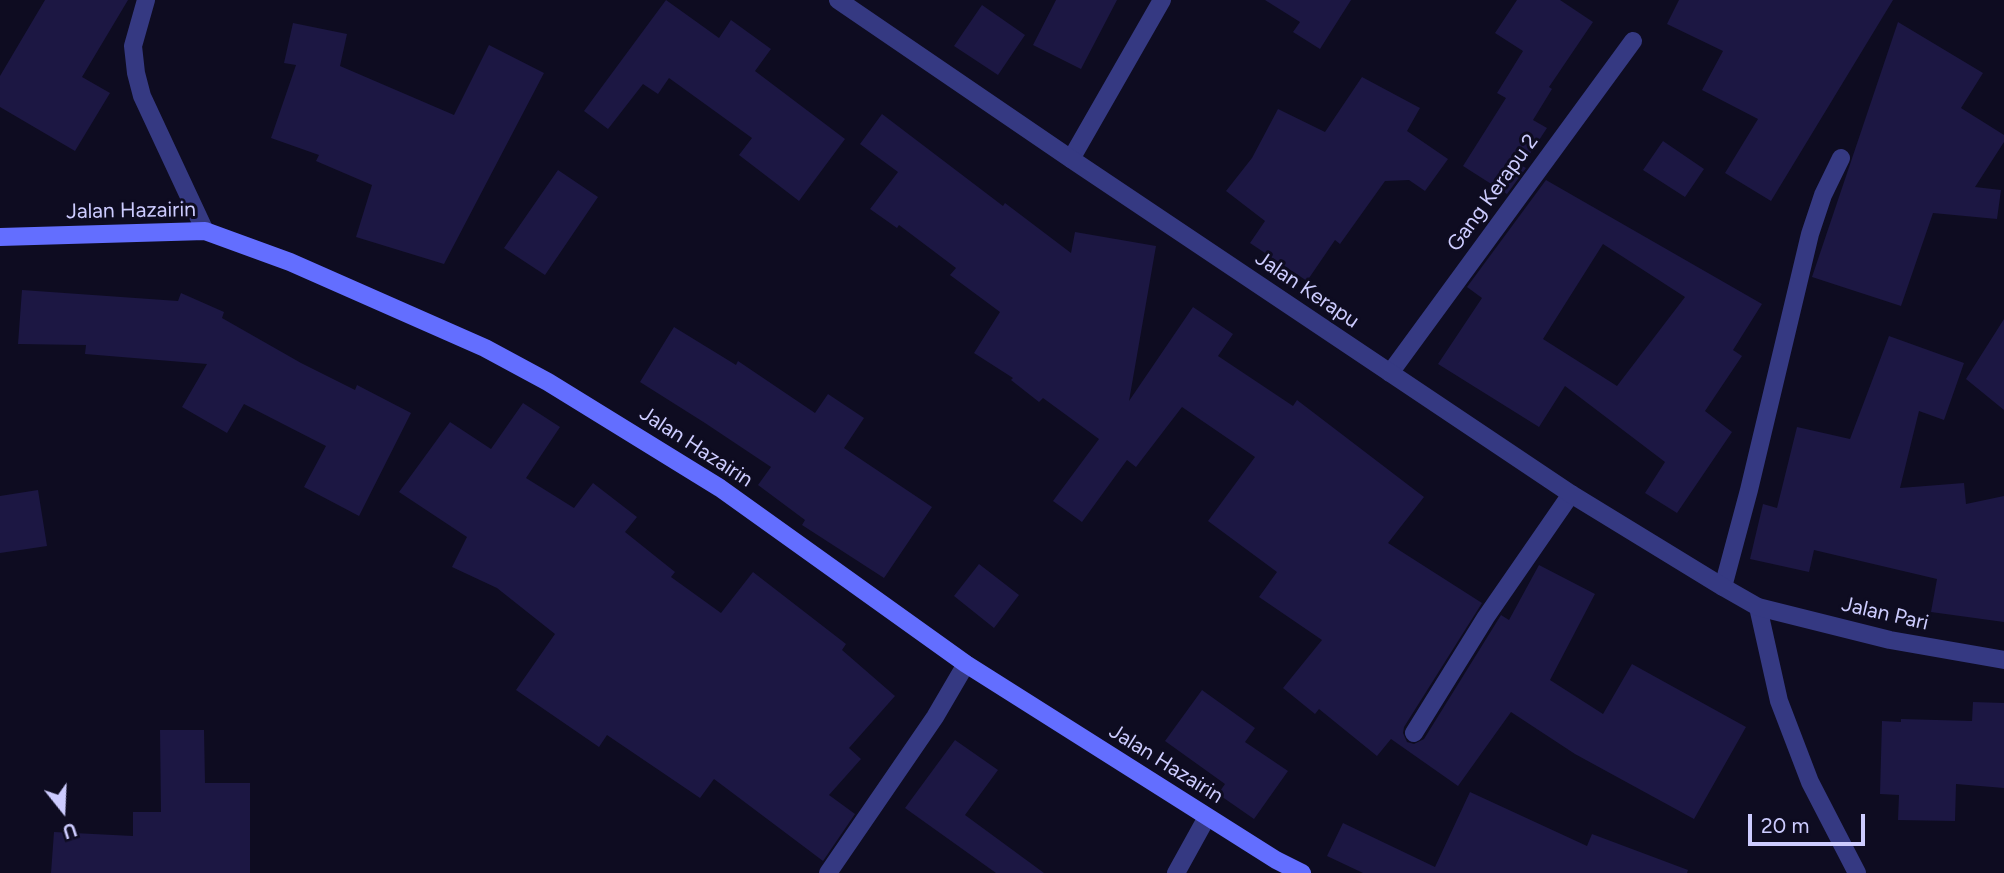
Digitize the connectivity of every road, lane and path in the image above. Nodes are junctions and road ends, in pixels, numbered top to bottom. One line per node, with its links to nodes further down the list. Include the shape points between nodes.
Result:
1 (146, 0): 7 (street, via 133,46 139,84)
2 (838, 0): 6 (street, Jalan Kerapu)
3 (1162, 0): 6 (street)
4 (1633, 41): 9 (street, Gang Kerapu 2)
5 (1841, 158): 11 (street, via 1810,234)
6 (1071, 159): 9 (street, Jalan Kerapu)
7 (205, 231): 8 (main road, Jalan Hazairin); 14 (main road, Jalan Hazairin, via 347,286 485,348 548,382 720,488)
8 (0, 237)
9 (1390, 373): 10 (street, Jalan Kerapu)
10 (1571, 494): 11 (street, Jalan Kerapu); 15 (street, via 1486,617)
11 (1723, 587): 12 (street, Jalan Kerapu)
12 (1758, 607): 13 (street, Jalan Pari, via 1890,640); 21 (street, via 1779,701 1810,782)
13 (2004, 660)
14 (966, 664): 16 (main road, Jalan Hazairin); 18 (street)
15 (1414, 733)
16 (1207, 817): 17 (main road, Jalan Hazairin); 19 (street)
17 (1273, 867): 20 (main road, Jalan Hazairin)
18 (828, 873)
19 (1176, 873)
20 (1302, 873)
21 (1857, 873)

